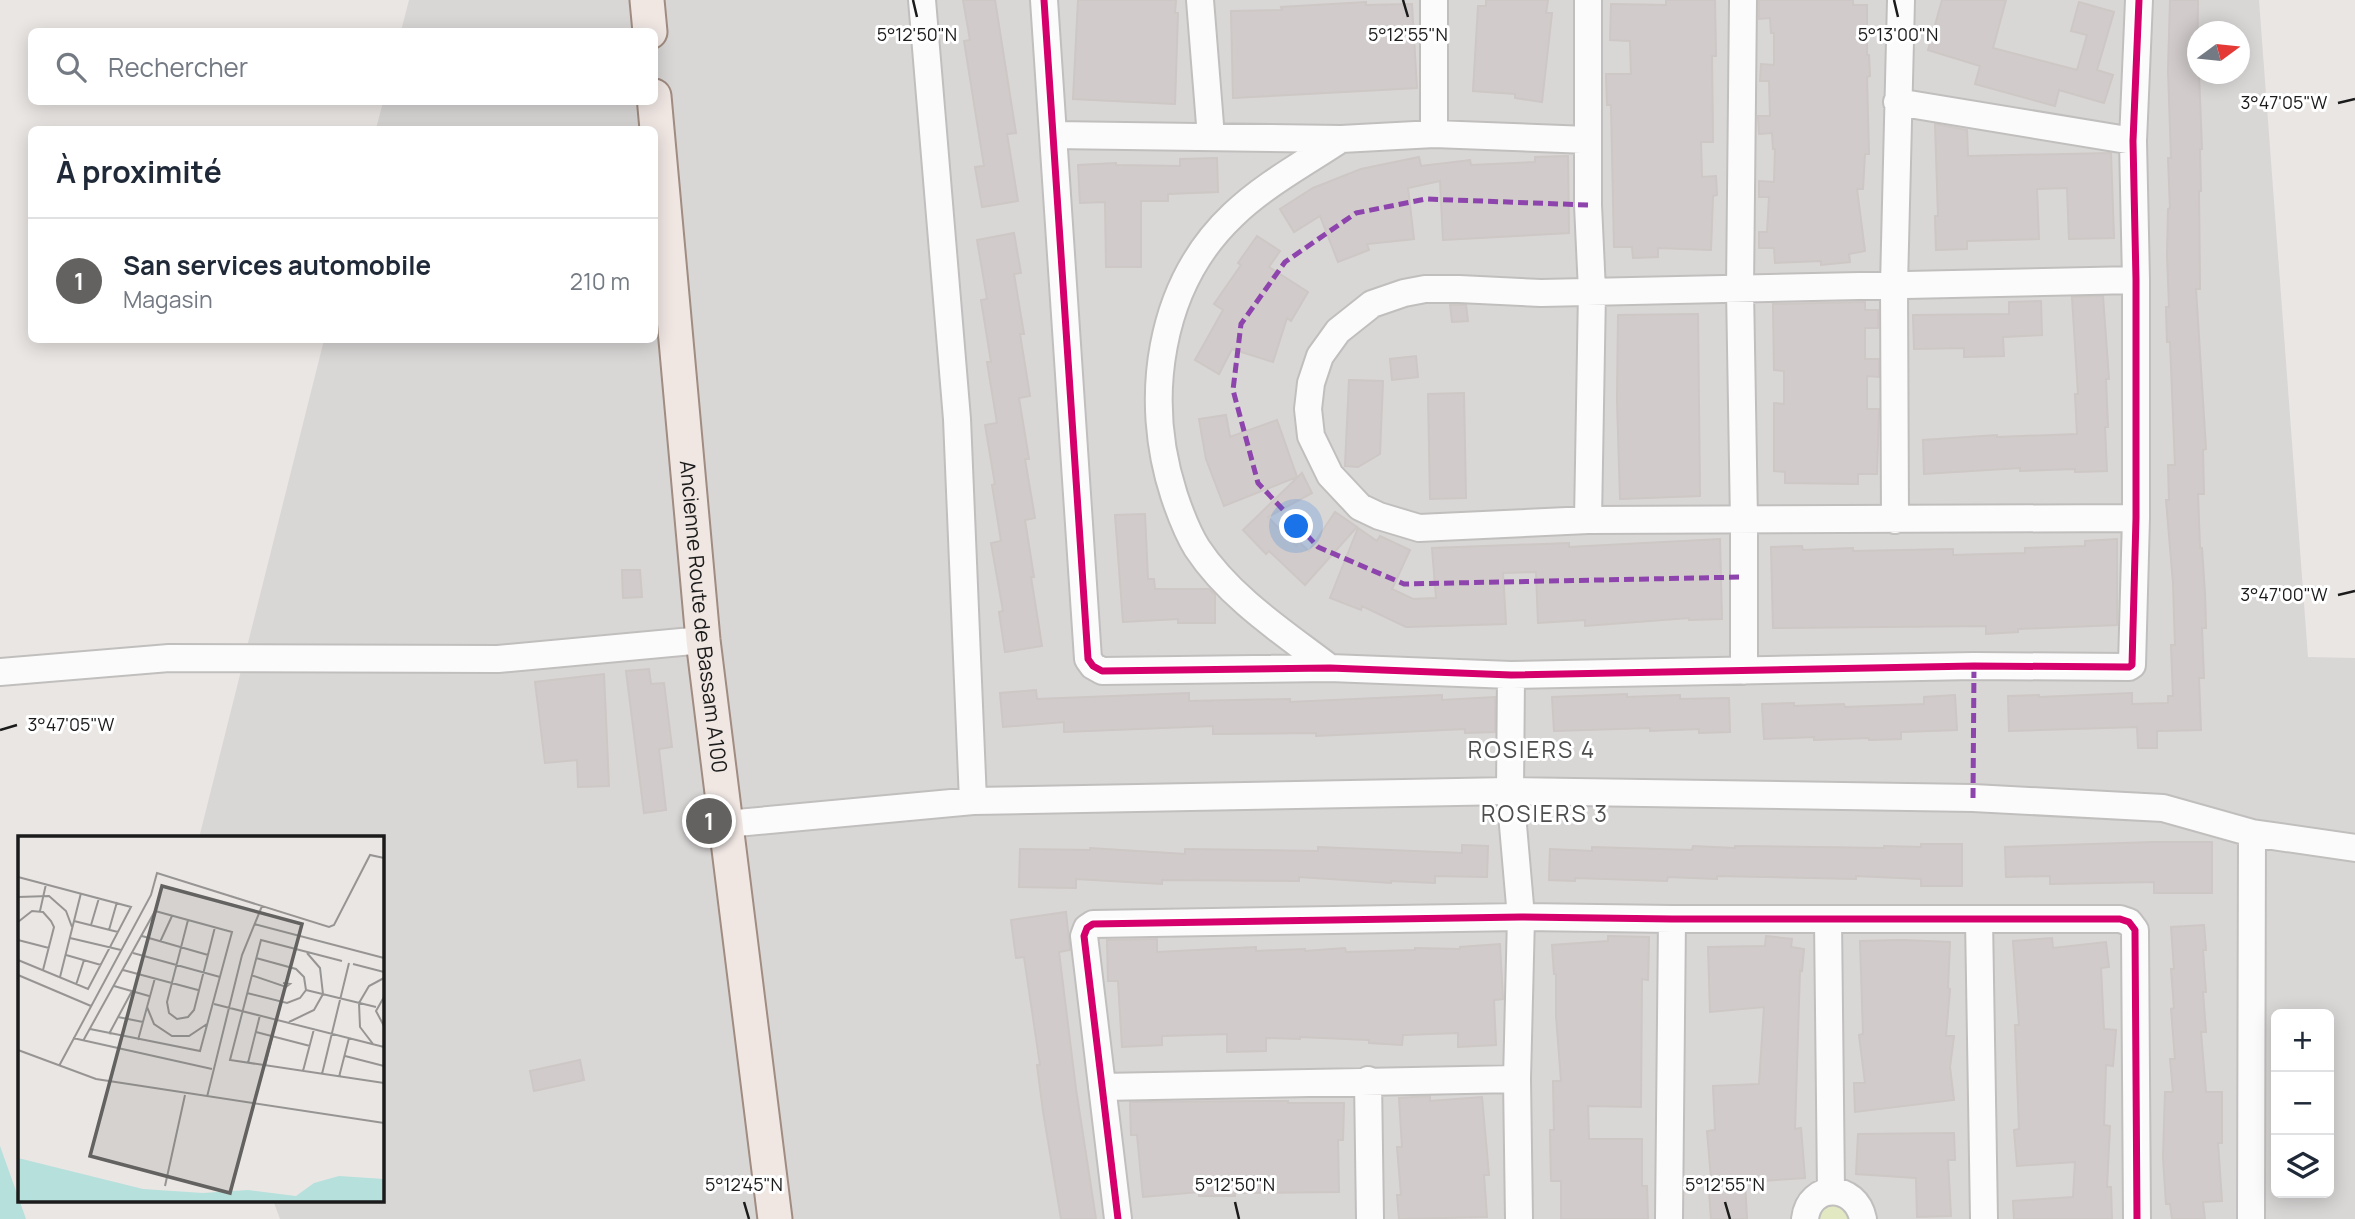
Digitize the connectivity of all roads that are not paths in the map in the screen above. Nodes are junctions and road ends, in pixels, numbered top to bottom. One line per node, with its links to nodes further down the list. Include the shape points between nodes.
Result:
1 (647, 0): 10 (main road)
2 (922, 0): 35 (street, via 957,419)
3 (1044, 0): 15 (street)
4 (1199, 0): 16 (street)
5 (1434, 0): 14 (street)
6 (1588, 0): 19 (street)
7 (1742, 0): 23 (street)
8 (1901, 0): 11 (street)
9 (2139, 0): 20 (street)
10 (650, 28)
11 (1898, 102): 20 (street); 22 (street)
12 (655, 105): 13 (main road, Ancienne Route de Bassam A100)
13 (657, 126)
14 (1434, 134): 17 (street); 19 (street)
15 (1053, 135): 16 (street); 30 (street, via 1088,659 1102,671)
16 (1211, 137): 17 (street)
17 (1341, 139): 30 (street, via 1256,195 1214,234 1177,296 1163,340 1158,407 1167,474 1196,547 1245,603)
18 (658, 140): 29 (main road, Ancienne Route de Bassam A100)
19 (1588, 140): 24 (street)
20 (2133, 141): 21 (street)
21 (2136, 280): 22 (street); 25 (street)
22 (1894, 285): 23 (street); 27 (street)
23 (1740, 289): 24 (street); 28 (street)
24 (1592, 291): 26 (street); 26 (street, via 1424,289 1372,304 1347,321 1320,356 1308,409 1311,436 1330,475 1360,507 1379,516 1419,528)
25 (2136, 518): 27 (street); 31 (street, via 2129,667)
26 (1588, 520): 28 (street)
27 (1895, 520): 28 (street)
28 (1744, 521): 31 (street)
29 (703, 640): 32 (street, via 498,659 169,658); 36 (main road, Ancienne Route de Bassam A100)
30 (1330, 668): 33 (street)
31 (1744, 671): 33 (street)
32 (0, 672)
33 (1511, 675): 34 (street)
34 (1510, 791): 35 (street); 37 (street, via 1973,798 2163,808); 39 (street)
35 (973, 801): 36 (street)
36 (726, 824): 47 (main road, Ancienne Route de Bassam A100)
37 (2252, 832): 38 (street); 56 (street)
38 (2355, 848)
39 (1521, 917): 40 (street); 43 (street); 45 (street, via 1093,924 1084,936)
40 (1672, 919): 41 (street); 51 (street)
41 (1828, 919): 42 (street); 46 (street)
42 (1979, 919): 54 (street); 55 (street, via 2120,919 2135,930)
43 (1517, 1079): 44 (street); 50 (street)
44 (1368, 1080): 45 (street); 49 (street)
45 (1102, 1087): 48 (street)
46 (1831, 1191): 52 (street, via 1811,1202); 53 (street, via 1853,1198)
47 (775, 1219)
48 (1118, 1219)
49 (1370, 1219)
50 (1519, 1219)
51 (1669, 1219)
52 (1805, 1219)
53 (1863, 1219)
54 (1984, 1219)
55 (2137, 1219)
56 (2251, 1219)

